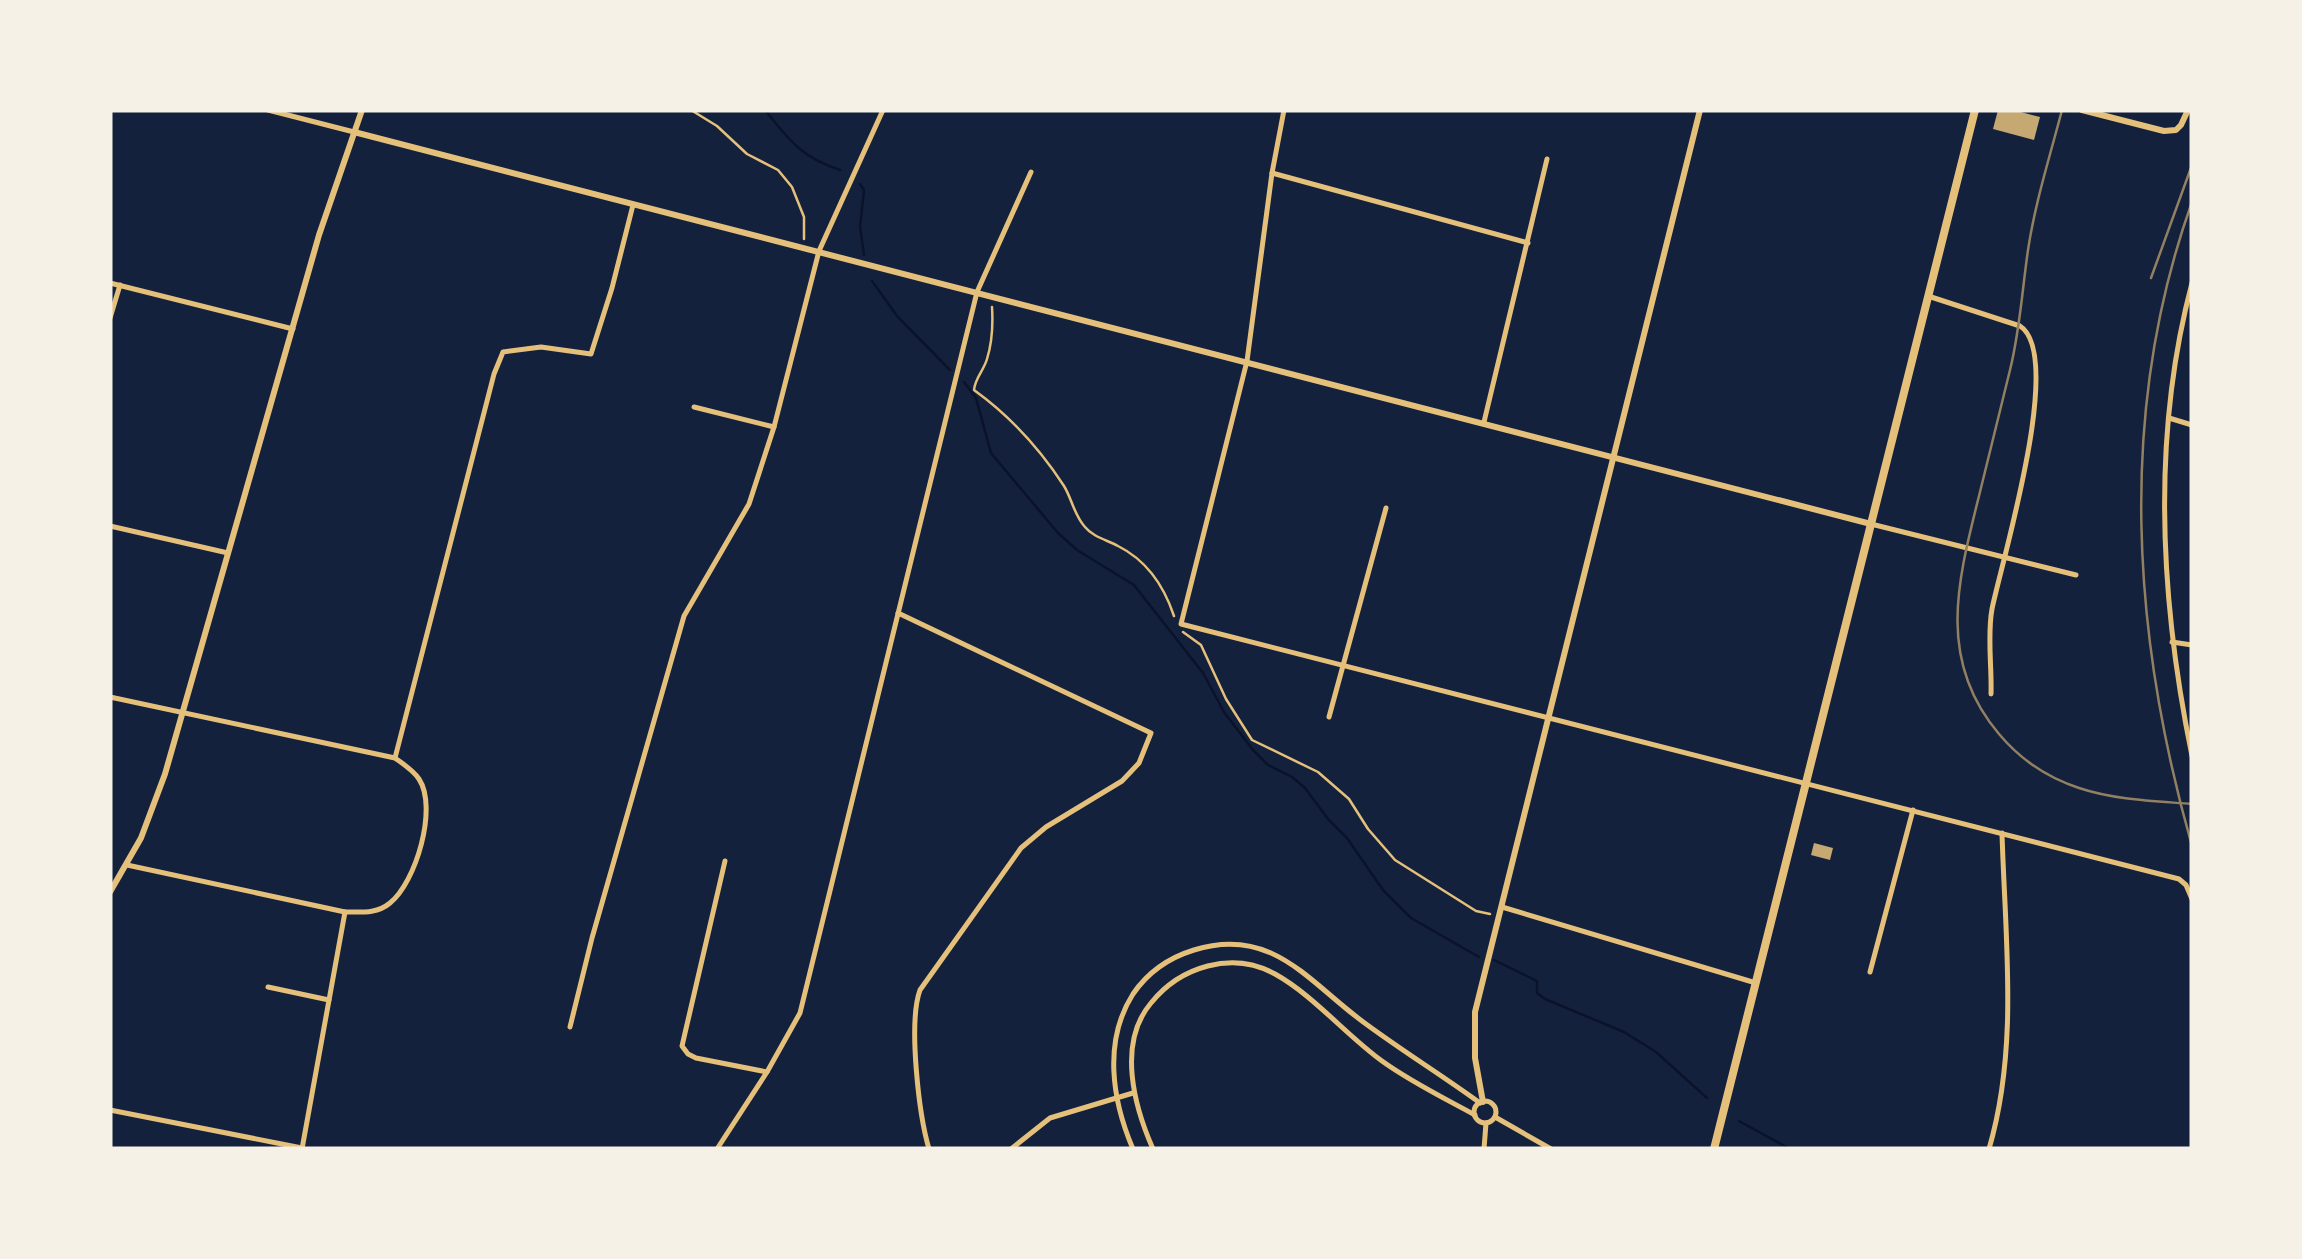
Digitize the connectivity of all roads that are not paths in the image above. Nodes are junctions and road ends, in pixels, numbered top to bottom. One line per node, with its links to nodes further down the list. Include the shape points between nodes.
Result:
1 (268, 110): 9 (street)
2 (362, 110): 9 (street)
3 (882, 110): 15 (street)
4 (1284, 110): 12 (street)
5 (1700, 110): 29 (street)
6 (1975, 110): 20 (main road)
7 (2082, 110): 8 (street, via 2164,131 2176,130)
8 (2188, 110)
9 (354, 132): 13 (street); 22 (street)
10 (1547, 159): 14 (street)
11 (1032, 172): 19 (street)
12 (1272, 173): 14 (street); 23 (street)
13 (633, 205): 15 (street); 46 (street, via 591,354 541,347 503,352)
14 (1528, 243): 26 (street)
15 (819, 251): 19 (street); 28 (street)
16 (110, 282): 18 (street)
17 (2192, 283): 25 (street)
18 (120, 285): 21 (street); 22 (street)
19 (977, 292): 23 (street); 36 (street)
20 (1928, 296): 31 (main road); 34 (street, via 2020,326 2036,349 2024,476)
21 (110, 318)
22 (292, 329): 33 (street)
23 (1247, 361): 26 (street); 39 (street, via 1181,624)
24 (694, 407): 28 (street)
25 (2169, 418): 27 (street); 37 (street, via 2165,536)
26 (1484, 422): 29 (street)
27 (2192, 425)
28 (774, 427): 60 (street, via 744,517 684,616)
29 (1614, 457): 31 (street); 44 (street)
30 (1386, 508): 39 (street)
31 (1872, 524): 34 (street); 47 (main road)
32 (110, 526): 33 (street)
33 (228, 553): 42 (street)
34 (2004, 558): 35 (street); 40 (street, via 1991,613)
35 (2076, 575)
36 (898, 613): 61 (street, via 800,1013); 71 (street, via 1151,733 1140,763 1122,781 1021,848 924,982 914,1030)
37 (2172, 642): 38 (street); 45 (street)
38 (2192, 646)
39 (1342, 666): 43 (street); 44 (street)
40 (1991, 694)
41 (110, 697): 42 (street)
42 (183, 712): 46 (street); 51 (street, via 150,818)
43 (1329, 718)
44 (1548, 718): 47 (street); 54 (street)
45 (2192, 756)
46 (395, 758): 55 (street, via 420,780 424,796 416,862 390,904)
47 (1807, 783): 48 (street); 57 (main road)
48 (1913, 810): 49 (street); 56 (street)
49 (2002, 833): 53 (street, via 2179,878); 78 (street, via 2008,1036)
50 (725, 861): 61 (street, via 682,1046 696,1058)
51 (127, 865): 52 (street); 55 (street)
52 (110, 892)
53 (2192, 899)
54 (1502, 907): 57 (street); 64 (street, via 1475,1012)
55 (345, 912): 59 (street)
56 (1870, 972)
57 (1756, 983): 77 (main road)
58 (268, 987): 59 (street)
59 (329, 1000): 69 (street)
60 (570, 1027)
61 (767, 1072): 70 (street)
62 (1134, 1093): 63 (street); 66 (street, via 1133,1046 1146,1008 1178,978 1232,962 1275,974 1384,1062); 74 (street)
63 (1118, 1098): 64 (street, via 1116,1038 1137,988 1174,958 1228,944 1286,959 1363,1022); 72 (street, via 1050,1118); 73 (street)
64 (1482, 1102): 66 (street); 67 (street, via 1493,1104)
65 (110, 1110): 69 (street)
66 (1475, 1115): 68 (street)
67 (1495, 1117): 68 (street); 76 (street)
68 (1486, 1122): 75 (street)
69 (302, 1148)
70 (717, 1149)
71 (929, 1149)
72 (1011, 1149)
73 (1134, 1149)
74 (1152, 1149)
75 (1484, 1149)
76 (1550, 1149)
77 (1714, 1149)
78 (1989, 1149)

